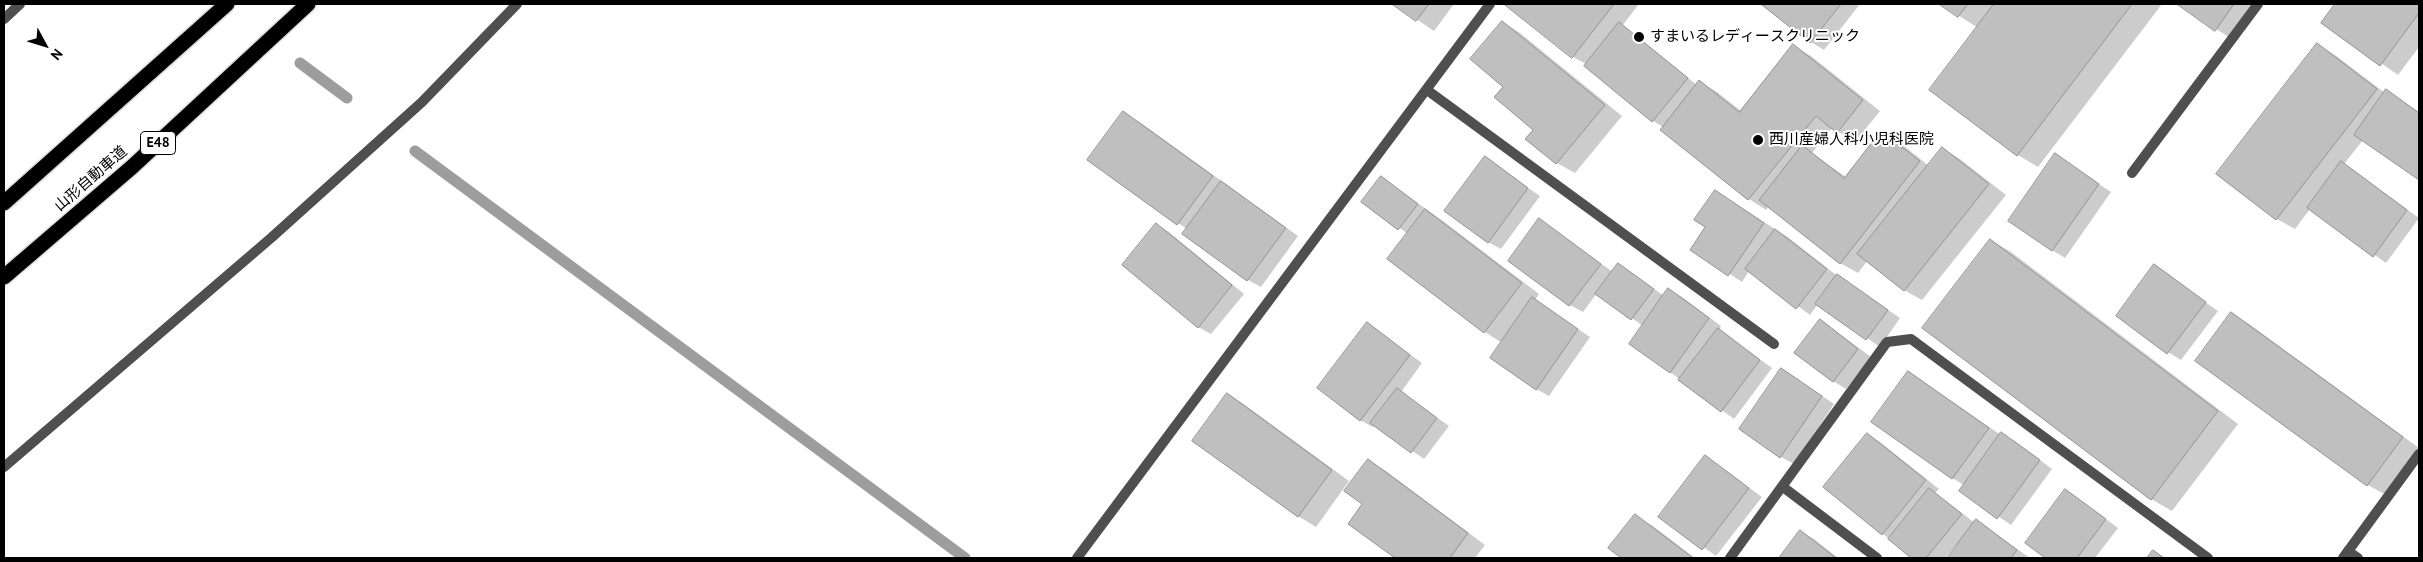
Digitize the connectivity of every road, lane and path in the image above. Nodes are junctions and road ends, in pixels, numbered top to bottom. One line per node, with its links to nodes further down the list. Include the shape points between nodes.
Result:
1 (20, 4): 7 (street)
2 (228, 4): 10 (highway)
3 (308, 4): 11 (highway, 山形自動車道 / E48, via 132,167)
4 (517, 4): 14 (street, via 400,122 272,238)
5 (1490, 4): 8 (street)
6 (2258, 4): 9 (street)
7 (4, 19)
8 (1427, 90): 12 (street); 17 (street)
9 (2132, 174)
10 (4, 203)
11 (4, 276)
12 (1774, 344)
13 (2419, 454): 16 (street)
14 (4, 467)
15 (1783, 487): 18 (street); 19 (street); 20 (street, via 1887,342 1911,339)
16 (2346, 555): 21 (street)
17 (1077, 558)
18 (1730, 558)
19 (1877, 558)
20 (2208, 558)
21 (2358, 558)

